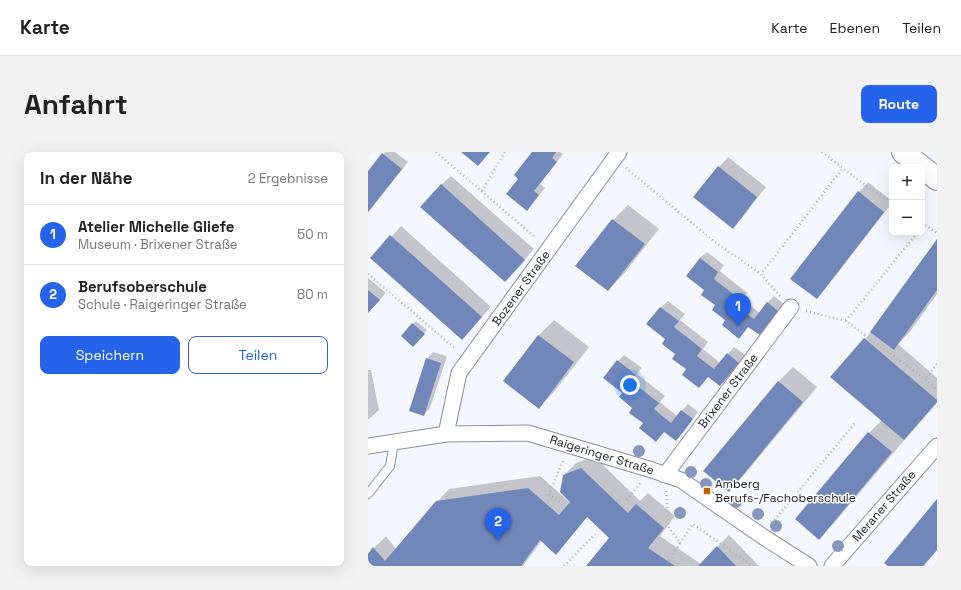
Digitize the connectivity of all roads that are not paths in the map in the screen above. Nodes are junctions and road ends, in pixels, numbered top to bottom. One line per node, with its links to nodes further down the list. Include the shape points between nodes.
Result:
1 (903, 152): 3 (main road)
2 (617, 155): 5 (street, Bozener Straße, via 459,373)
3 (937, 179)
4 (791, 308): 9 (street, Brixener Straße)
5 (446, 434): 6 (street, Raigeringer Straße); 9 (street, Raigeringer Straße, via 528,433)
6 (394, 442): 7 (street, Raigeringer Straße); 10 (lane, via 390,466)
7 (368, 446)
8 (937, 446): 12 (street, Meraner Straße)
9 (665, 475): 11 (street, Raigeringer Straße, via 681,480)
10 (368, 494)
11 (809, 566)
12 (832, 566)

